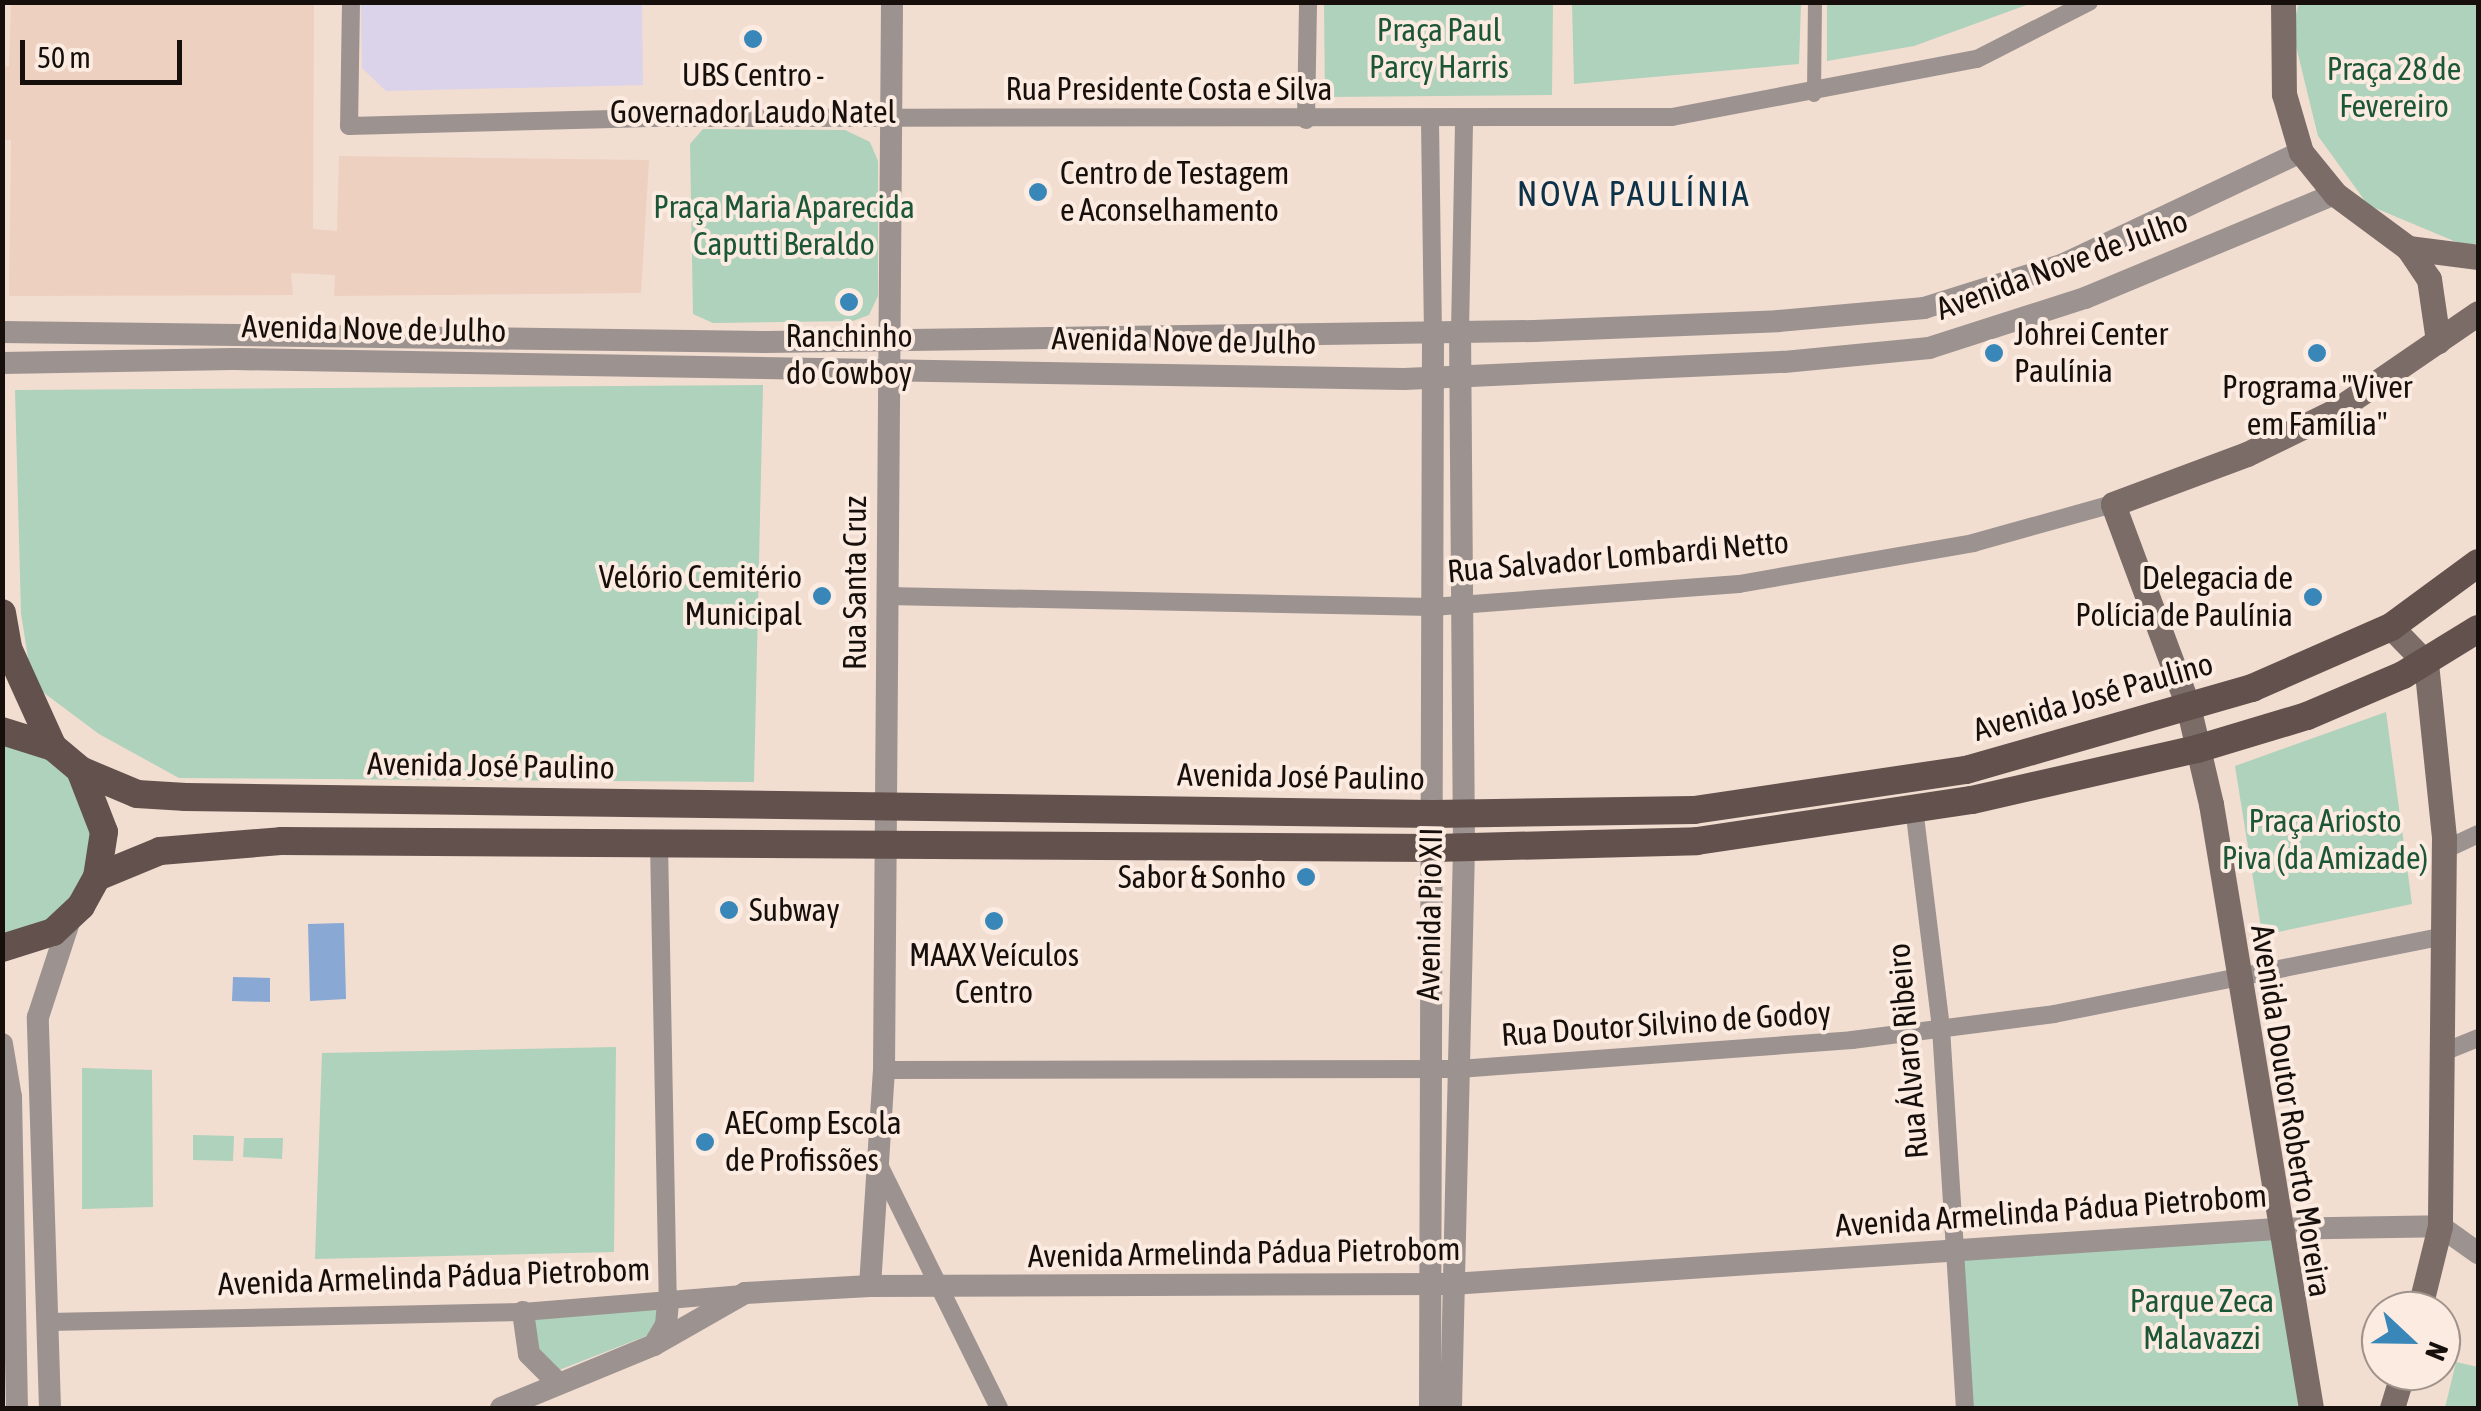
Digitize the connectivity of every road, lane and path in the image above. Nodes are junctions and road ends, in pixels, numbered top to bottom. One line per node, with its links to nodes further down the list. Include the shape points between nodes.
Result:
1 (351, 2): 10 (street, Rua Presidente Costa e Silva, via 349,126)
2 (892, 2): 10 (street, Rua Santa Cruz)
3 (1308, 2): 11 (street)
4 (1815, 2): 9 (street)
5 (2090, 2): 9 (street, Rua Presidente Costa e Silva, via 1977,59)
6 (2266, 2): 8 (main road)
7 (2283, 2): 8 (main road)
8 (2280, 32): 14 (main road, via 2284,94)
9 (1814, 95): 13 (street, Rua Presidente Costa e Silva, via 1672,117)
10 (891, 118): 11 (street, Rua Presidente Costa e Silva); 24 (street, Rua Santa Cruz)
11 (1306, 120): 12 (street, Rua Presidente Costa e Silva)
12 (1430, 121): 13 (street, Rua Presidente Costa e Silva); 21 (street, Avenida Pio XII)
13 (1464, 121): 20 (street, Avenida Pio XII)
14 (2301, 152): 15 (main road); 20 (street, Avenida Nove de Julho, via 2064,264 1924,308 1759,322)
15 (2335, 194): 16 (main road); 31 (street, Avenida Nove de Julho, via 2085,298 1929,348)
16 (2408, 248): 17 (main road); 25 (main road, via 2430,280)
17 (2478, 258)
18 (2478, 314): 25 (main road, Rua Salvador Lombardi Netto)
19 (2, 332): 22 (street, Avenida Nove de Julho)
20 (1460, 332): 21 (street, Avenida Nove de Julho); 31 (street, Avenida Pio XII)
21 (1433, 333): 24 (street, Avenida Nove de Julho); 30 (street, Avenida Pio XII)
22 (233, 334): 23 (street, Avenida Nove de Julho); 26 (street)
23 (370, 336): 24 (street, Avenida Nove de Julho); 27 (street)
24 (889, 338): 29 (street, Rua Santa Cruz)
25 (2438, 341): 32 (main road, Rua Salvador Lombardi Netto, via 2336,411 2247,454)
26 (234, 359): 27 (street, Avenida Nove de Julho); 28 (street, Avenida Nove de Julho)
27 (371, 361): 29 (street, Avenida Nove de Julho)
28 (2, 363)
29 (889, 368): 30 (street, Avenida Nove de Julho); 34 (street, Rua Santa Cruz)
30 (1434, 378): 31 (street, Avenida Nove de Julho); 36 (street, Avenida Pio XII)
31 (1460, 378): 35 (street, Avenida Pio XII)
32 (2113, 504): 35 (street, Rua Salvador Lombardi Netto, via 1973,543 1739,584); 41 (main road, Avenida Doutor Roberto Moreira)
33 (2478, 563): 38 (main road, Avenida José Paulino)
34 (887, 596): 36 (street, Rua Salvador Lombardi Netto); 48 (street, Rua Santa Cruz)
35 (1458, 604): 36 (street, Rua Salvador Lombardi Netto); 43 (street, Avenida Pio XII)
36 (1432, 607): 42 (street, Avenida Pio XII)
37 (2, 613): 45 (main road, via 8,648)
38 (2390, 627): 40 (main road); 41 (main road, Avenida José Paulino, via 2252,688)
39 (2478, 629): 40 (main road, Avenida José Paulino)
40 (2426, 663): 46 (main road, Avenida José Paulino, via 2306,716); 57 (main road)
41 (2188, 706): 46 (main road, Avenida Doutor Roberto Moreira); 50 (main road, Avenida José Paulino, via 1966,770 1714,807)
42 (1434, 730): 43 (street); 51 (street, Avenida Pio XII)
43 (1462, 730): 50 (street, Avenida Pio XII)
44 (2, 731): 45 (main road)
45 (54, 747): 47 (main road)
46 (2197, 749): 49 (main road, Avenida José Paulino); 62 (main road, Avenida Doutor Roberto Moreira)
47 (80, 770): 48 (main road, Avenida José Paulino, via 138,794 186,798); 58 (main road, via 104,832)
48 (886, 808): 51 (main road, Avenida José Paulino); 54 (street, Rua Santa Cruz)
49 (1914, 808): 56 (main road, Avenida José Paulino, via 1697,841); 63 (street, Rua Álvaro Ribeiro)
50 (1464, 813): 51 (main road, Avenida José Paulino); 56 (street, Avenida Pio XII)
51 (1433, 814): 55 (street, Avenida Pio XII)
52 (2478, 834): 57 (street)
53 (659, 843): 54 (main road, Avenida José Paulino); 58 (main road, Avenida José Paulino, via 262,842 160,851); 80 (street)
54 (886, 848): 55 (main road, Avenida José Paulino); 69 (street, Rua Santa Cruz)
55 (1435, 848): 56 (main road, Avenida José Paulino); 67 (street, Avenida Pio XII)
56 (1464, 848): 68 (street, Avenida Pio XII)
57 (2444, 850): 60 (main road)
58 (97, 877): 59 (main road)
59 (70, 919): 61 (main road, via 33,942); 82 (street, via 38,1017)
60 (2443, 936): 62 (street, Rua Doutor Silvino de Godoy); 66 (main road)
61 (2, 948)
62 (2236, 974): 63 (street, Rua Doutor Silvino de Godoy, via 2054,1014); 72 (main road, Avenida Doutor Roberto Moreira)
63 (1941, 1028): 68 (street, Rua Doutor Silvino de Godoy); 73 (street, Rua Álvaro Ribeiro)
64 (2478, 1038): 66 (street)
65 (2, 1044): 85 (street, via 11,1097)
66 (2442, 1053): 71 (main road)
67 (1432, 1069): 68 (street, Rua Doutor Silvino de Godoy); 69 (street, Rua Doutor Silvino de Godoy); 75 (street, Avenida Pio XII)
68 (1459, 1069): 75 (street, Avenida Pio XII)
69 (884, 1070): 70 (street, Rua Santa Cruz)
70 (879, 1164): 76 (street, Rua Santa Cruz); 77 (street)
71 (2440, 1226): 72 (street, Avenida Armelinda Pádua Pietrobom); 74 (street); 78 (main road)
72 (2276, 1229): 73 (street, Avenida Armelinda Pádua Pietrobom); 92 (main road, Avenida Doutor Roberto Moreira)
73 (1954, 1248): 75 (street, Avenida Armelinda Pádua Pietrobom); 91 (street, Rua Álvaro Ribeiro)
74 (2478, 1253)
75 (1442, 1284): 77 (street, Avenida Armelinda Pádua Pietrobom); 89 (street, Avenida Pio XII); 90 (street, Avenida Pio XII)
76 (870, 1286): 77 (street, Avenida Armelinda Pádua Pietrobom); 79 (street, Avenida Armelinda Pádua Pietrobom)
77 (943, 1288): 88 (street)
78 (2424, 1291)
79 (746, 1293): 80 (street, Avenida Armelinda Pádua Pietrobom); 83 (street)
80 (668, 1301): 81 (street, Avenida Armelinda Pádua Pietrobom); 83 (street, via 666,1326)
81 (524, 1312): 82 (street, Avenida Armelinda Pádua Pietrobom); 84 (street, via 528,1354)
82 (48, 1322): 86 (street)
83 (654, 1345): 84 (street)
84 (559, 1384): 87 (street)
85 (17, 1408)
86 (50, 1408)
87 (501, 1408)
88 (999, 1408)
89 (1430, 1408)
90 (1451, 1408)
91 (1964, 1408)
92 (2311, 1408)

